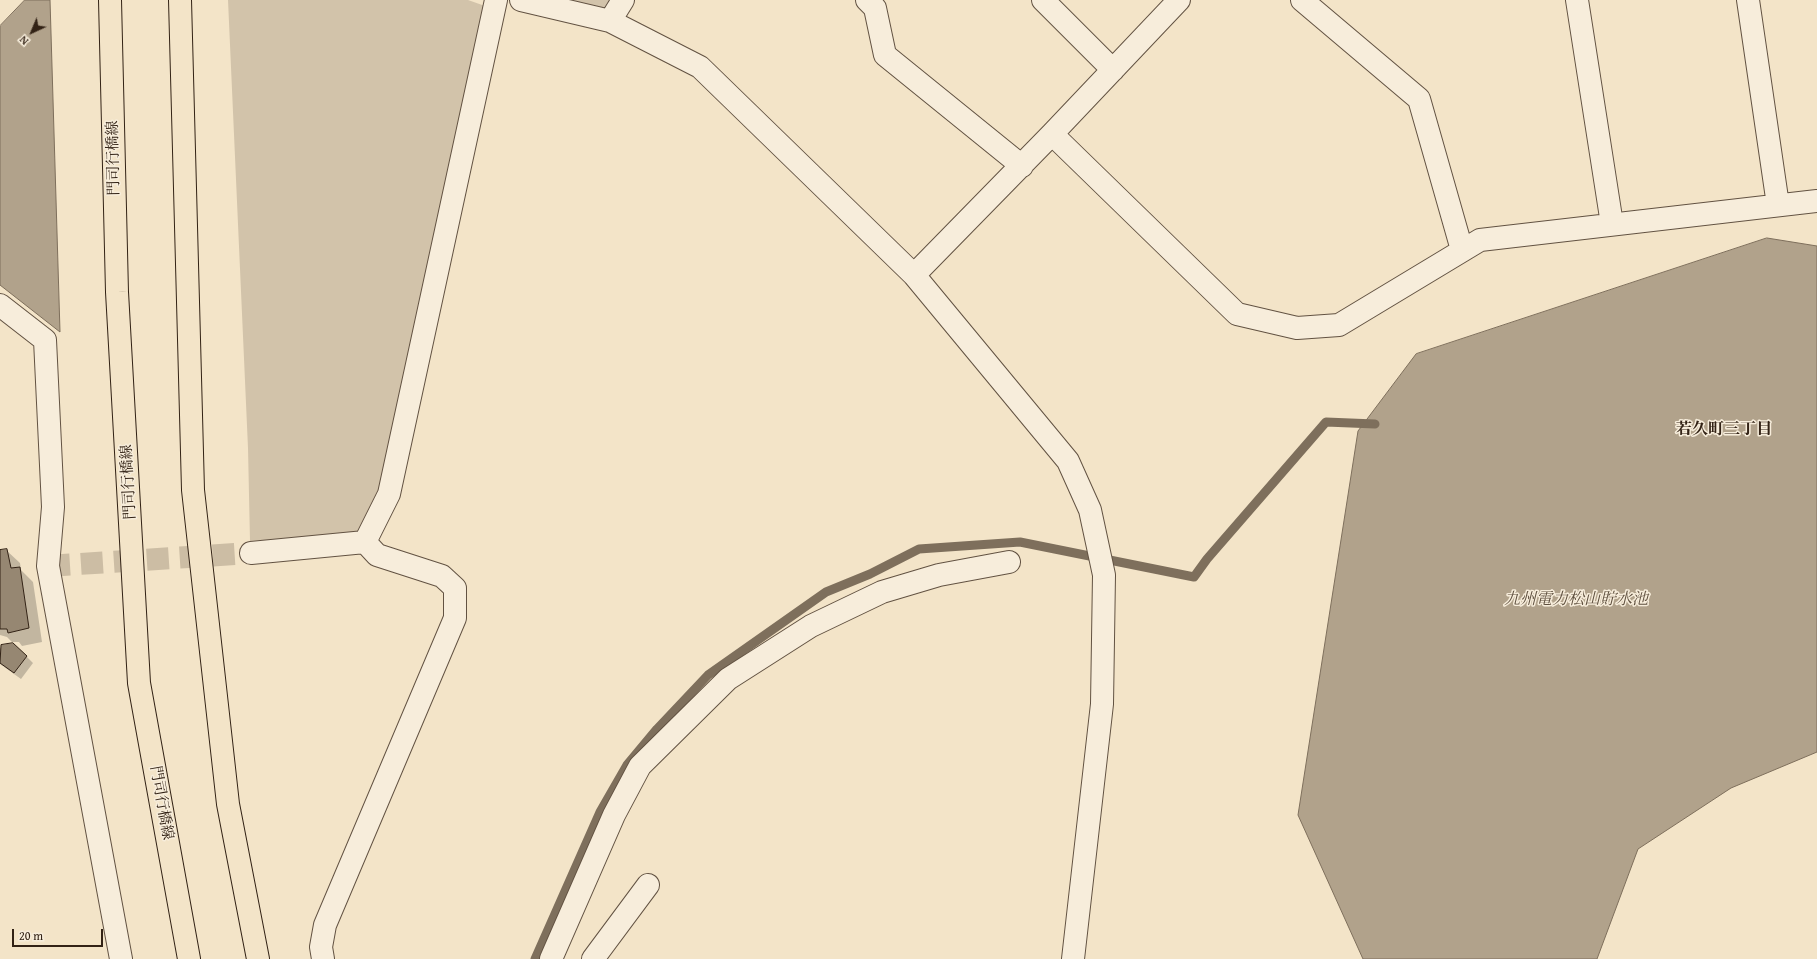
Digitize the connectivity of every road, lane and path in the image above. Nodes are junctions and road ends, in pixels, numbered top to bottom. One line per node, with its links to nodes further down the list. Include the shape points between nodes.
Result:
1 (110, 0): 27 (main road, 門司行橋線, via 117,292 139,683)
2 (180, 0): 28 (main road, via 193,490 228,804)
3 (496, 0): 22 (street, via 389,494)
4 (521, 0): 12 (street)
5 (624, 0): 12 (street)
6 (867, 0): 15 (street, via 874,8 885,55)
7 (1043, 0): 13 (street)
8 (1179, 0): 13 (street)
9 (1302, 0): 19 (street, via 1418,99)
10 (1577, 0): 18 (street)
11 (1748, 0): 17 (street)
12 (610, 21): 20 (street, via 700,67)
13 (1113, 70): 14 (street)
14 (1052, 134): 15 (street); 19 (street, via 1237,314 1297,328 1339,325)
15 (1022, 166): 20 (street)
16 (1817, 201): 17 (street)
17 (1778, 205): 18 (street)
18 (1612, 224): 19 (street, via 1480,240)
19 (1462, 250)
20 (914, 275): 32 (street, via 1068,461 1090,510 1104,575 1102,704)
21 (0, 305): 26 (street, via 45,340 53,507 48,566)
22 (365, 542): 23 (street); 29 (street, via 377,555 442,576 455,588 456,618 325,925 321,947)
23 (251, 553)
24 (1009, 562): 30 (street, via 939,575 882,592 811,626 728,679 640,766 614,815)
25 (648, 886): 31 (street)
26 (122, 959)
27 (189, 959)
28 (258, 959)
29 (323, 959)
30 (551, 959)
31 (593, 959)
32 (1073, 959)

